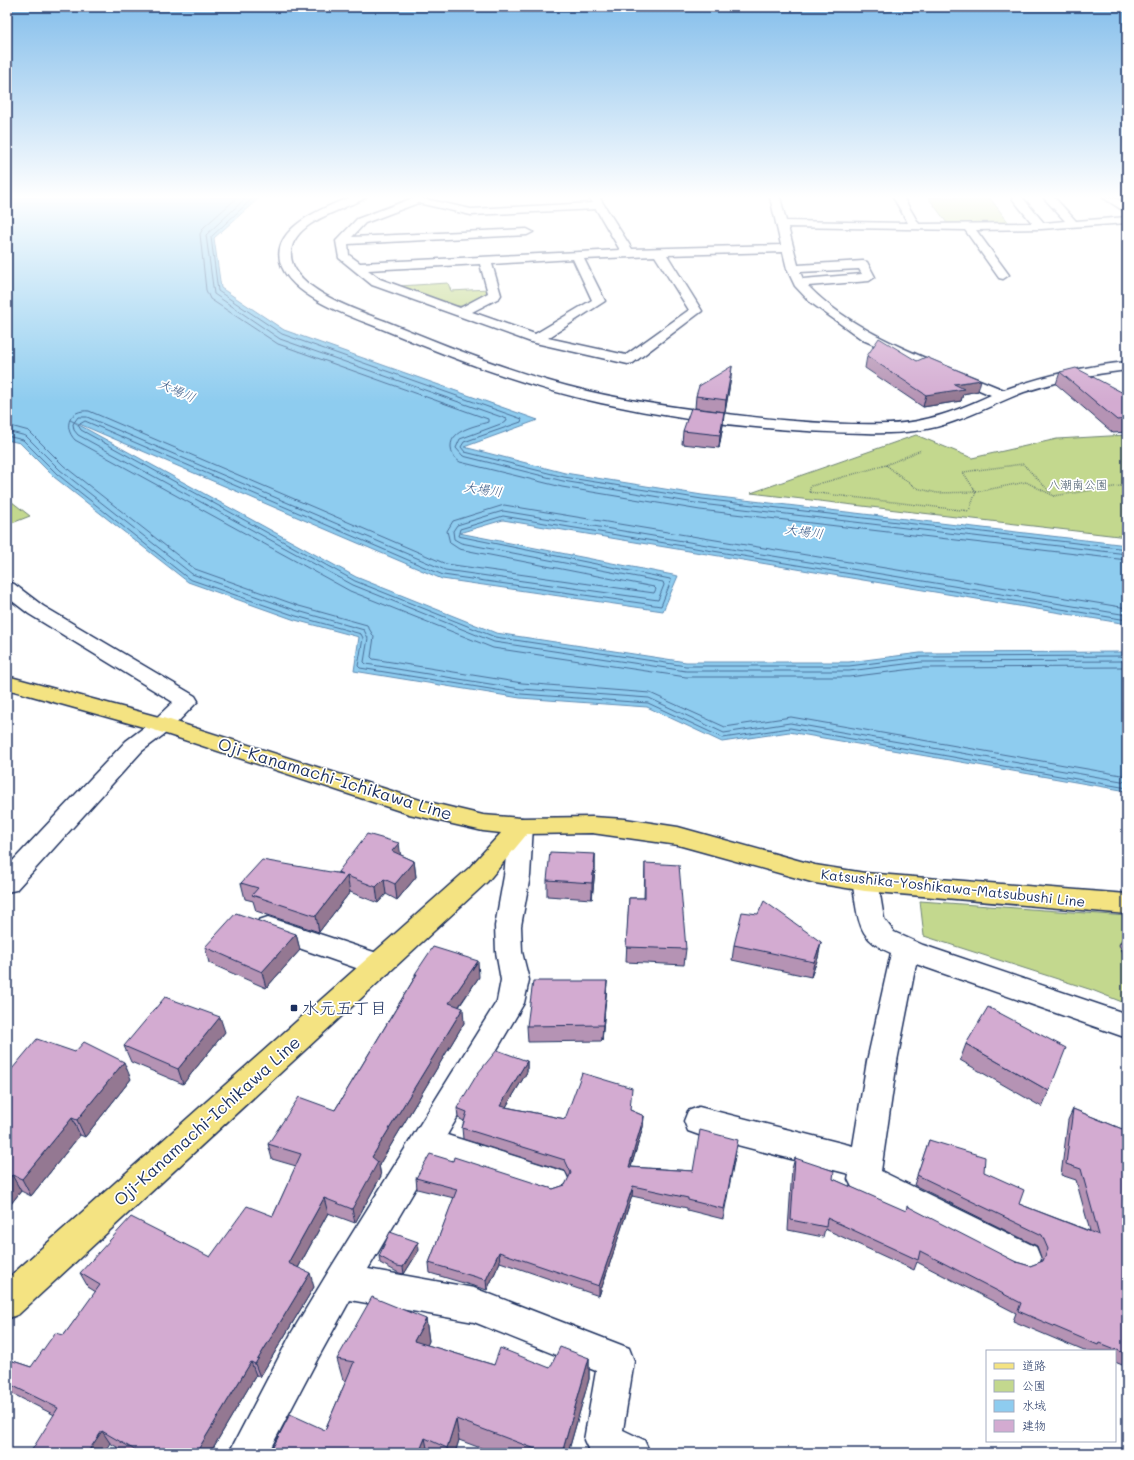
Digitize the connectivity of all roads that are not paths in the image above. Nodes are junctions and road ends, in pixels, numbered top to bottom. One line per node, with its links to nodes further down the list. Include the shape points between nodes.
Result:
1 (287, 265): 18 (street, via 288,270 300,283 325,299 426,343 545,385 600,398 707,417 840,428 904,428 939,421)
2 (355, 265): 11 (street)
3 (397, 265): 11 (street)
4 (485, 265): 15 (street, via 495,295)
5 (581, 265): 16 (street, via 599,301)
6 (667, 265): 16 (street, via 696,311 628,360)
7 (792, 265): 12 (street)
8 (861, 265): 12 (street)
9 (863, 265): 14 (street, via 869,277)
10 (996, 265): 13 (street)
11 (357, 267): 15 (street, via 376,282)
12 (793, 269): 14 (street)
13 (1003, 275)
14 (799, 284): 18 (street, via 825,308 868,337)
15 (461, 312): 16 (street)
16 (536, 339)
17 (1127, 366): 18 (street, via 1071,374)
18 (1004, 395)
19 (7, 588): 21 (street, via 36,610 187,701)
20 (7, 682): 21 (main road, Oji-Kanamachi-Ichikawa Line)
21 (162, 725): 22 (main road, Oji-Kanamachi-Ichikawa Line, via 417,808 482,823); 24 (street, via 134,746)
22 (521, 826): 23 (main road, Katsushika-Yoshikawa-Matsubushi Line, via 592,825 678,836 814,874); 28 (main road, Oji-Kanamachi-Ichikawa Line, via 478,875); 31 (street, via 517,876 508,926 509,952 515,980 510,1003)
23 (865, 882): 25 (main road, Katsushika-Yoshikawa-Matsubushi Line); 27 (street, via 871,922 885,939)
24 (7, 883)
25 (1127, 904)
26 (244, 919): 28 (street)
27 (906, 948): 29 (street); 32 (street, via 882,1061)
28 (379, 965): 36 (main road, Oji-Kanamachi-Ichikawa Line)
29 (1127, 1026)
30 (699, 1121): 32 (street)
31 (425, 1142): 33 (street); 35 (street)
32 (866, 1164): 34 (street, via 864,1179)
33 (554, 1183)
34 (1024, 1259)
35 (342, 1281): 37 (street); 38 (street, via 474,1305 616,1361 603,1440)
36 (7, 1302)
37 (248, 1453)
38 (631, 1453)

